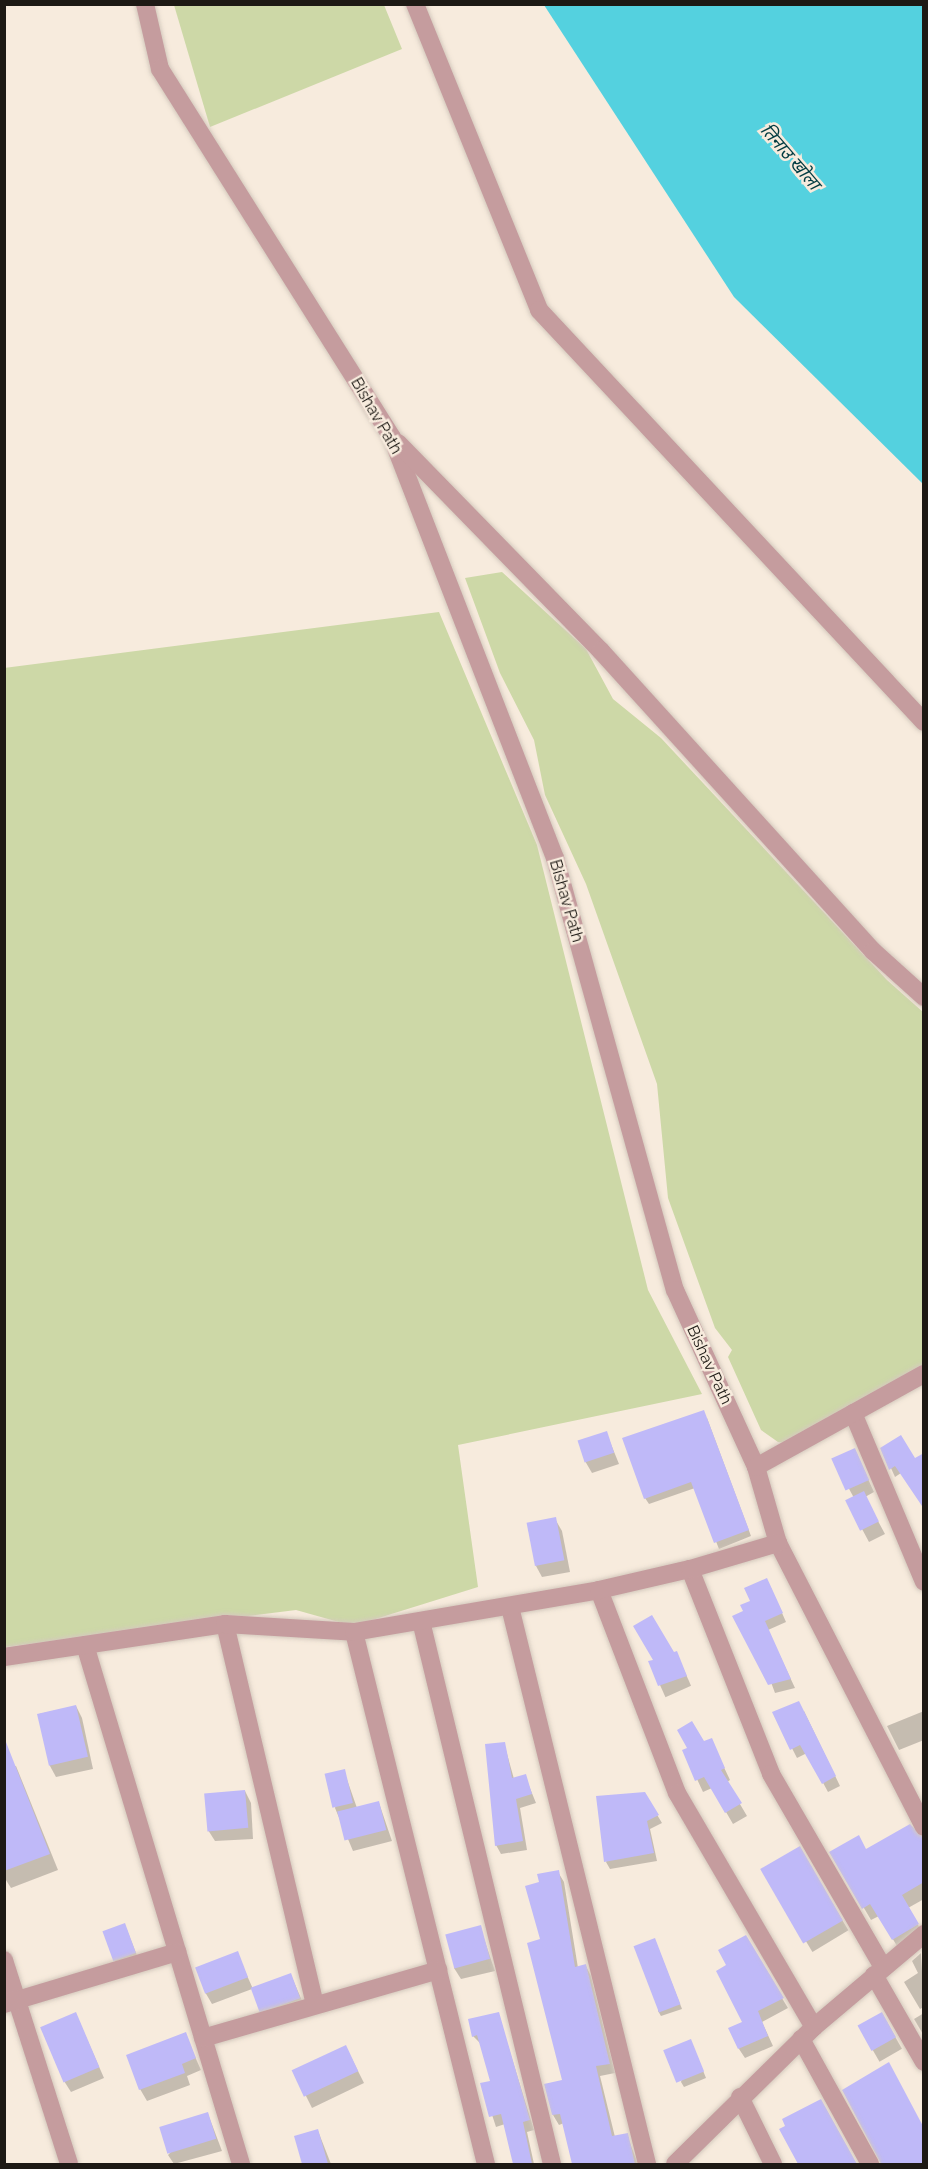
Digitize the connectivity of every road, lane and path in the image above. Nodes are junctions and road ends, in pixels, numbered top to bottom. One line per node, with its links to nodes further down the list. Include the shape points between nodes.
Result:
1 (145, 4): 3 (street, Bishav Path, via 160,69)
2 (416, 4): 4 (street, via 539,310)
3 (392, 438): 5 (street, via 602,651 873,951); 8 (street, Bishav Path, via 555,858 675,1290)
4 (924, 722)
5 (924, 997)
6 (924, 1374): 7 (street)
7 (853, 1413): 8 (street); 11 (street)
8 (756, 1467): 9 (street, Bishav Path)
9 (778, 1543): 10 (street); 19 (street, Bishav Path)
10 (690, 1569): 12 (street); 24 (street, via 771,1774)
11 (924, 1582)
12 (599, 1590): 13 (street); 27 (street, via 677,1793)
13 (510, 1607): 14 (street); 35 (street)
14 (421, 1621): 16 (street); 34 (street)
15 (225, 1624): 16 (street); 17 (street); 26 (street)
16 (354, 1632): 23 (street)
17 (86, 1645): 18 (street); 21 (street)
18 (4, 1657)
19 (924, 1827)
20 (924, 1934): 24 (street)
21 (177, 1952): 25 (street); 28 (street)
22 (4, 1960): 25 (street)
23 (438, 1970): 26 (street); 33 (street)
24 (879, 1971): 27 (street); 29 (street)
25 (11, 2002): 31 (street)
26 (315, 2006): 28 (street)
27 (807, 2033): 30 (street); 38 (street)
28 (203, 2038): 32 (street)
29 (924, 2062)
30 (740, 2097): 36 (street); 37 (street)
31 (69, 2164)
32 (241, 2164)
33 (486, 2164)
34 (552, 2164)
35 (646, 2164)
36 (675, 2164)
37 (773, 2164)
38 (870, 2164)

